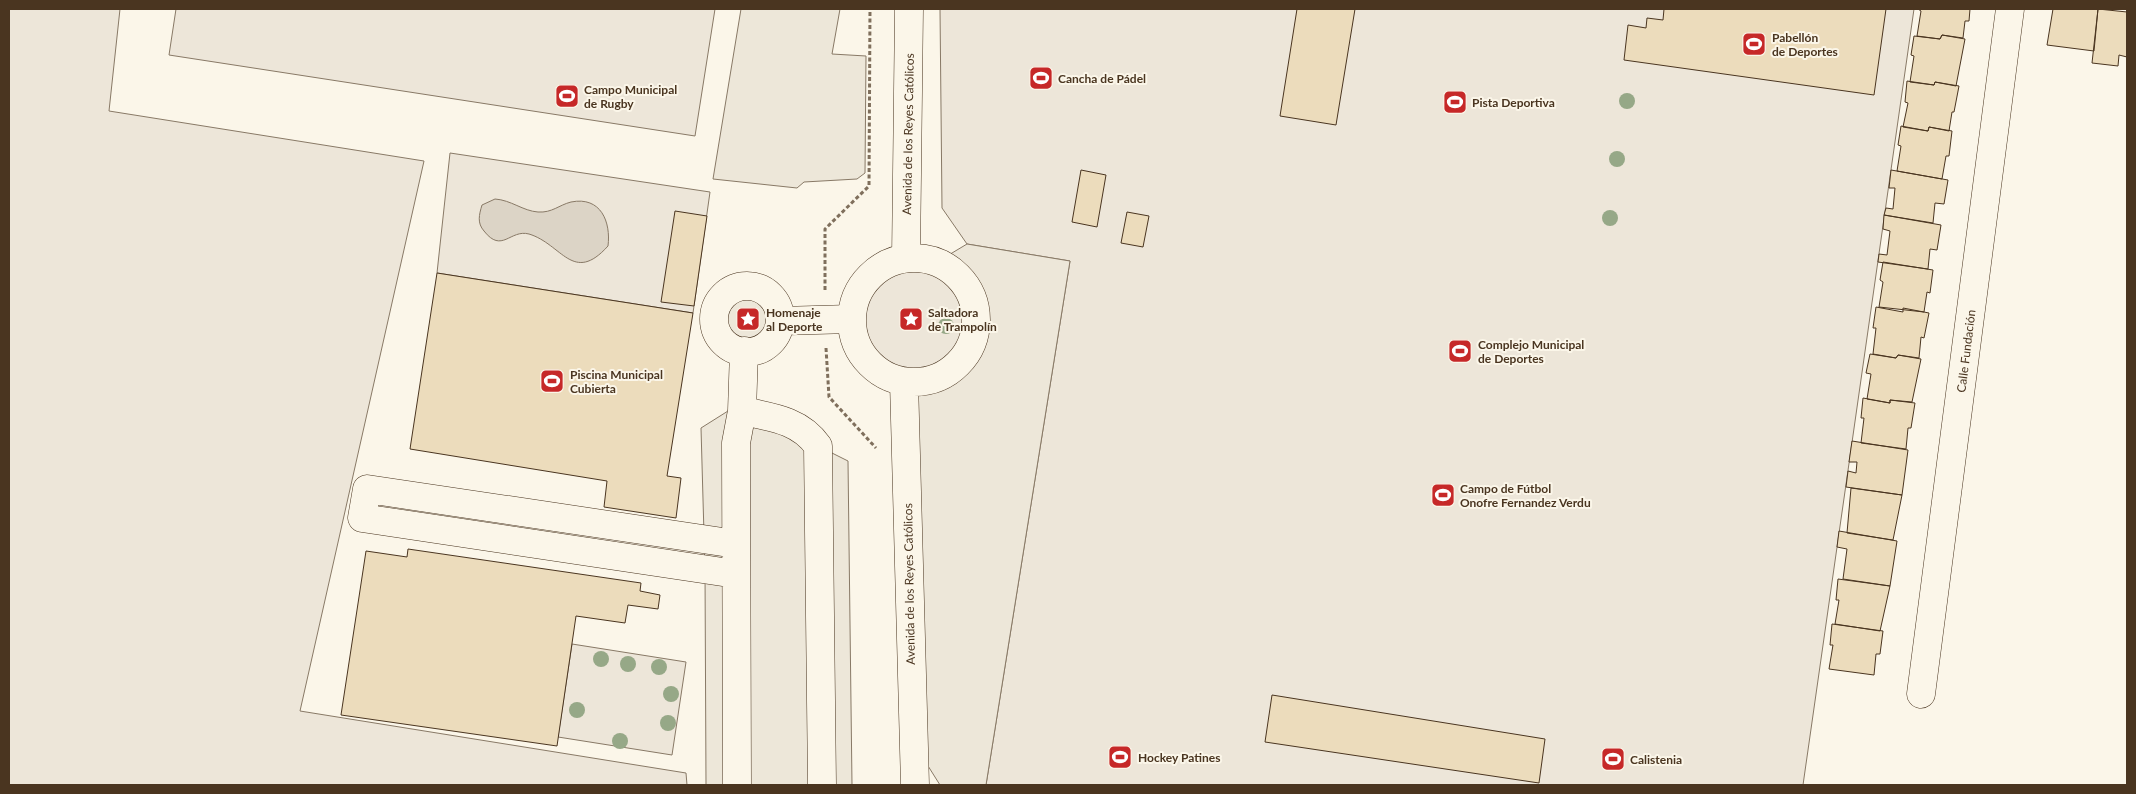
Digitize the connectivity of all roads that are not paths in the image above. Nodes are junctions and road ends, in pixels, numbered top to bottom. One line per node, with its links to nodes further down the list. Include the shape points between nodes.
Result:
1 (909, 9): 3 (street, Avenida de los Reyes Católicos)
2 (2010, 9): 11 (street, Calle Fundación)
3 (906, 258): 4 (street, via 889,263 868,279 854,302); 7 (street, via 937,262 955,274 968,290 975,311 975,332 968,352 954,368 935,379)
4 (851, 320): 5 (street); 7 (street, via 860,354 887,377)
5 (780, 321): 6 (street, via 772,340 764,347); 6 (street, via 774,299 761,289 745,286 724,295 714,314 718,335 734,349)
6 (744, 352): 8 (street)
7 (904, 382): 14 (street, Avenida de los Reyes Católicos)
8 (742, 411): 9 (street, via 736,443); 13 (street, via 786,420 810,434 818,446)
9 (736, 544): 10 (street); 10 (street, via 366,489 362,518)
10 (736, 574): 12 (street)
11 (1922, 694)
12 (737, 785)
13 (822, 785)
14 (915, 785)

